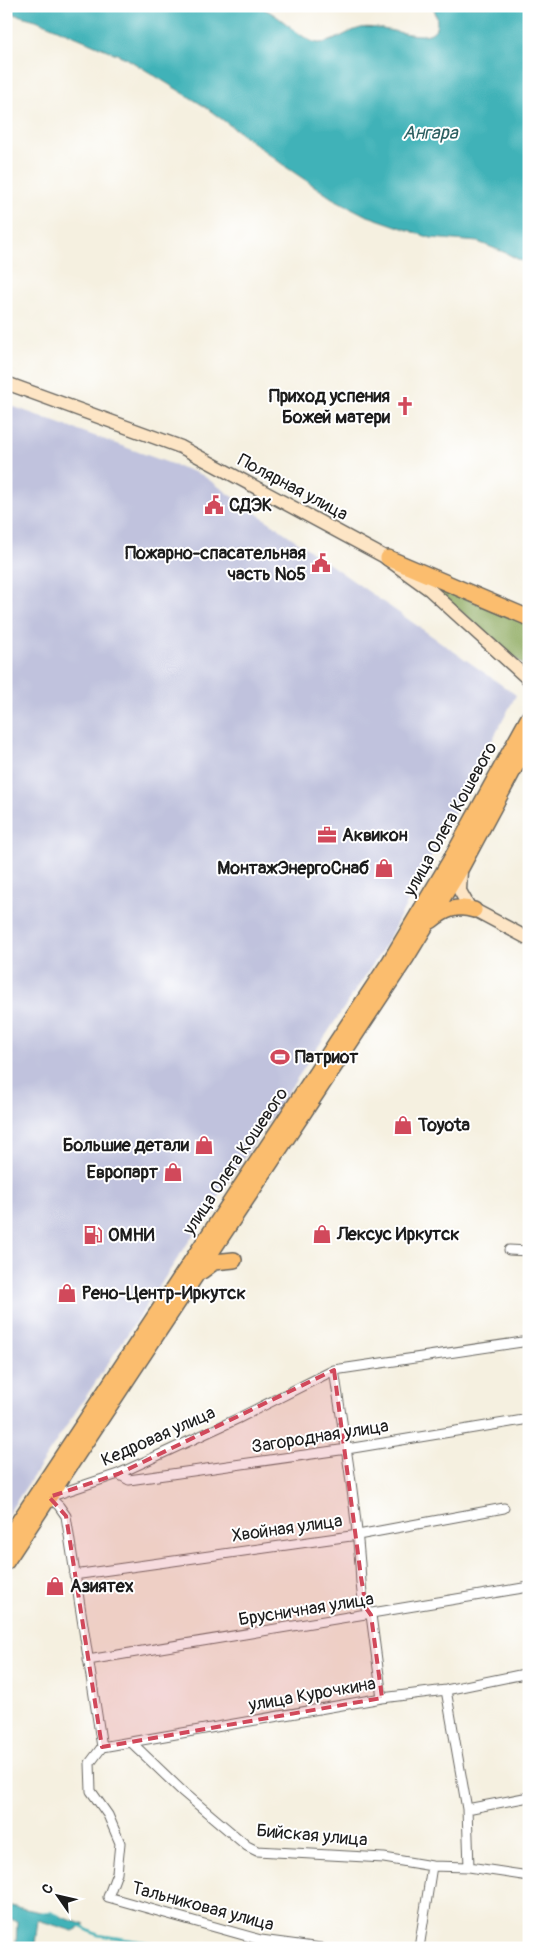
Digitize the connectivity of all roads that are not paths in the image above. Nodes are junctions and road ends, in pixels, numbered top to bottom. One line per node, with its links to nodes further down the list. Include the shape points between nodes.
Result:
1 (6, 383): 2 (main road, Полярная улица, via 181,447)
2 (388, 558): 3 (main road); 4 (main road, Полярная улица, via 430,590)
3 (529, 618)
4 (529, 680)
5 (529, 717): 7 (main road, улица Олега Кошевого)
6 (529, 741): 7 (main road, улица Олега Кошевого)
7 (456, 863): 8 (main road, via 464,902); 9 (main road, улица Олега Кошевого); 23 (main road, улица Олега Кошевого)
8 (474, 910): 9 (main road, via 450,909); 10 (main road)
9 (426, 925): 14 (main road, улица Олега Кошевого, via 370,1015)
10 (529, 939)
11 (509, 1250): 12 (street)
12 (529, 1251)
13 (234, 1260): 14 (main road, via 214,1262)
14 (192, 1282): 20 (main road, улица Олега Кошевого)
15 (529, 1341): 16 (street, Кедровая улица)
16 (334, 1370): 18 (street); 19 (street, Кедровая улица)
17 (529, 1419): 18 (street, Загородная улица)
18 (347, 1449): 19 (street, Загородная улица, via 130,1480); 22 (street)
19 (118, 1474): 20 (street, Кедровая улица)
20 (49, 1498): 24 (main road, улица Олега Кошевого); 25 (street, via 66,1516)
21 (504, 1508): 22 (street, Хвойная улица)
22 (358, 1535): 25 (street, Хвойная улица); 27 (street, via 366,1608)
23 (6, 1541)
24 (6, 1562)
25 (74, 1575): 28 (street)
26 (529, 1587): 27 (street, Брусничная улица)
27 (371, 1615): 28 (street, Брусничная улица); 31 (street)
28 (88, 1660): 33 (street)
29 (529, 1673): 30 (street, улица Курочкина)
30 (446, 1690): 31 (street, улица Курочкина); 35 (street)
31 (382, 1698): 32 (street, улица Курочкина)
32 (131, 1742): 33 (street, улица Курочкина); 36 (street, Бийская улица, via 182,1791 257,1851 384,1858)
33 (102, 1747): 39 (street, Тальниковая улица, via 90,1763 92,1791 108,1814 120,1843 108,1897 261,1940)
34 (529, 1797): 35 (street)
35 (467, 1809): 37 (street)
36 (432, 1866): 37 (street, Бийская улица); 40 (street)
37 (469, 1867): 38 (street, Бийская улица)
38 (529, 1876)
39 (321, 1948)
40 (420, 1948)

